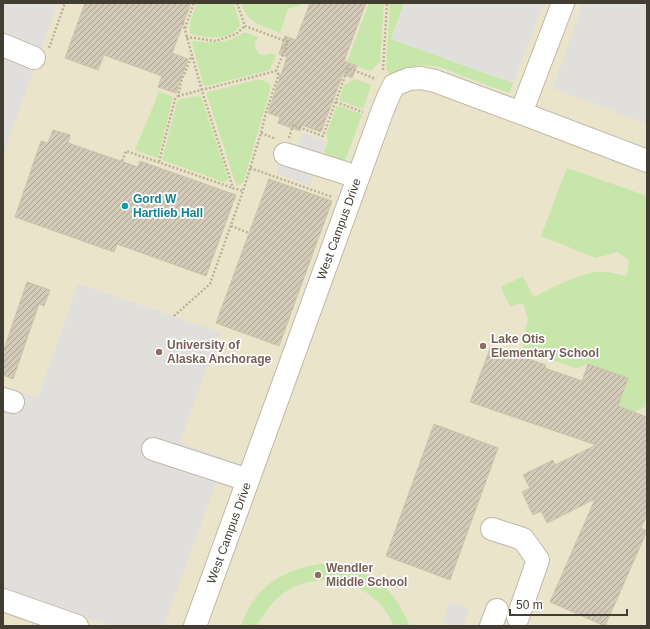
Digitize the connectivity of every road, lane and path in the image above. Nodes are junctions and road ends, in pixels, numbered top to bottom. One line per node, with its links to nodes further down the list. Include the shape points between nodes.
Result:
1 (66, 3): 11 (path)
2 (194, 3): 8 (path)
3 (237, 3): 7 (path)
4 (387, 3): 14 (path)
5 (563, 3): 20 (street)
6 (183, 23): 8 (path)
7 (245, 26): 9 (path, via 236,34 216,41); 13 (path, via 288,42)
8 (185, 29): 9 (path)
9 (186, 37): 12 (path)
10 (3, 45): 11 (street)
11 (41, 54)
12 (192, 55): 16 (path); 17 (path)
13 (278, 74): 16 (path); 21 (path)
14 (383, 74)
15 (376, 79): 18 (path, via 348,68)
16 (202, 91): 17 (path); 28 (path)
17 (178, 96): 25 (path, via 175,99)
18 (336, 102): 19 (path); 22 (path, via 323,136 293,125)
19 (366, 113)
20 (521, 113): 24 (street, West Campus Drive); 27 (street, West Campus Drive, via 435,81 409,79 394,85)
21 (261, 133): 22 (path); 26 (path)
22 (284, 146): 27 (street)
23 (122, 161): 25 (path, via 126,151)
24 (647, 161)
25 (159, 162): 28 (path)
26 (250, 168): 29 (path); 30 (path)
27 (358, 177): 35 (street, West Campus Drive)
28 (233, 188): 29 (path)
29 (243, 191): 31 (path)
30 (336, 198)
31 (231, 226): 32 (path); 33 (path, via 210,284)
32 (249, 232)
33 (174, 316)
34 (153, 448): 35 (street)
35 (248, 480): 40 (street, West Campus Drive)
36 (492, 529): 38 (street, via 523,538 538,560)
37 (3, 600): 39 (street)
38 (518, 618)
39 (77, 626)
40 (196, 626)

